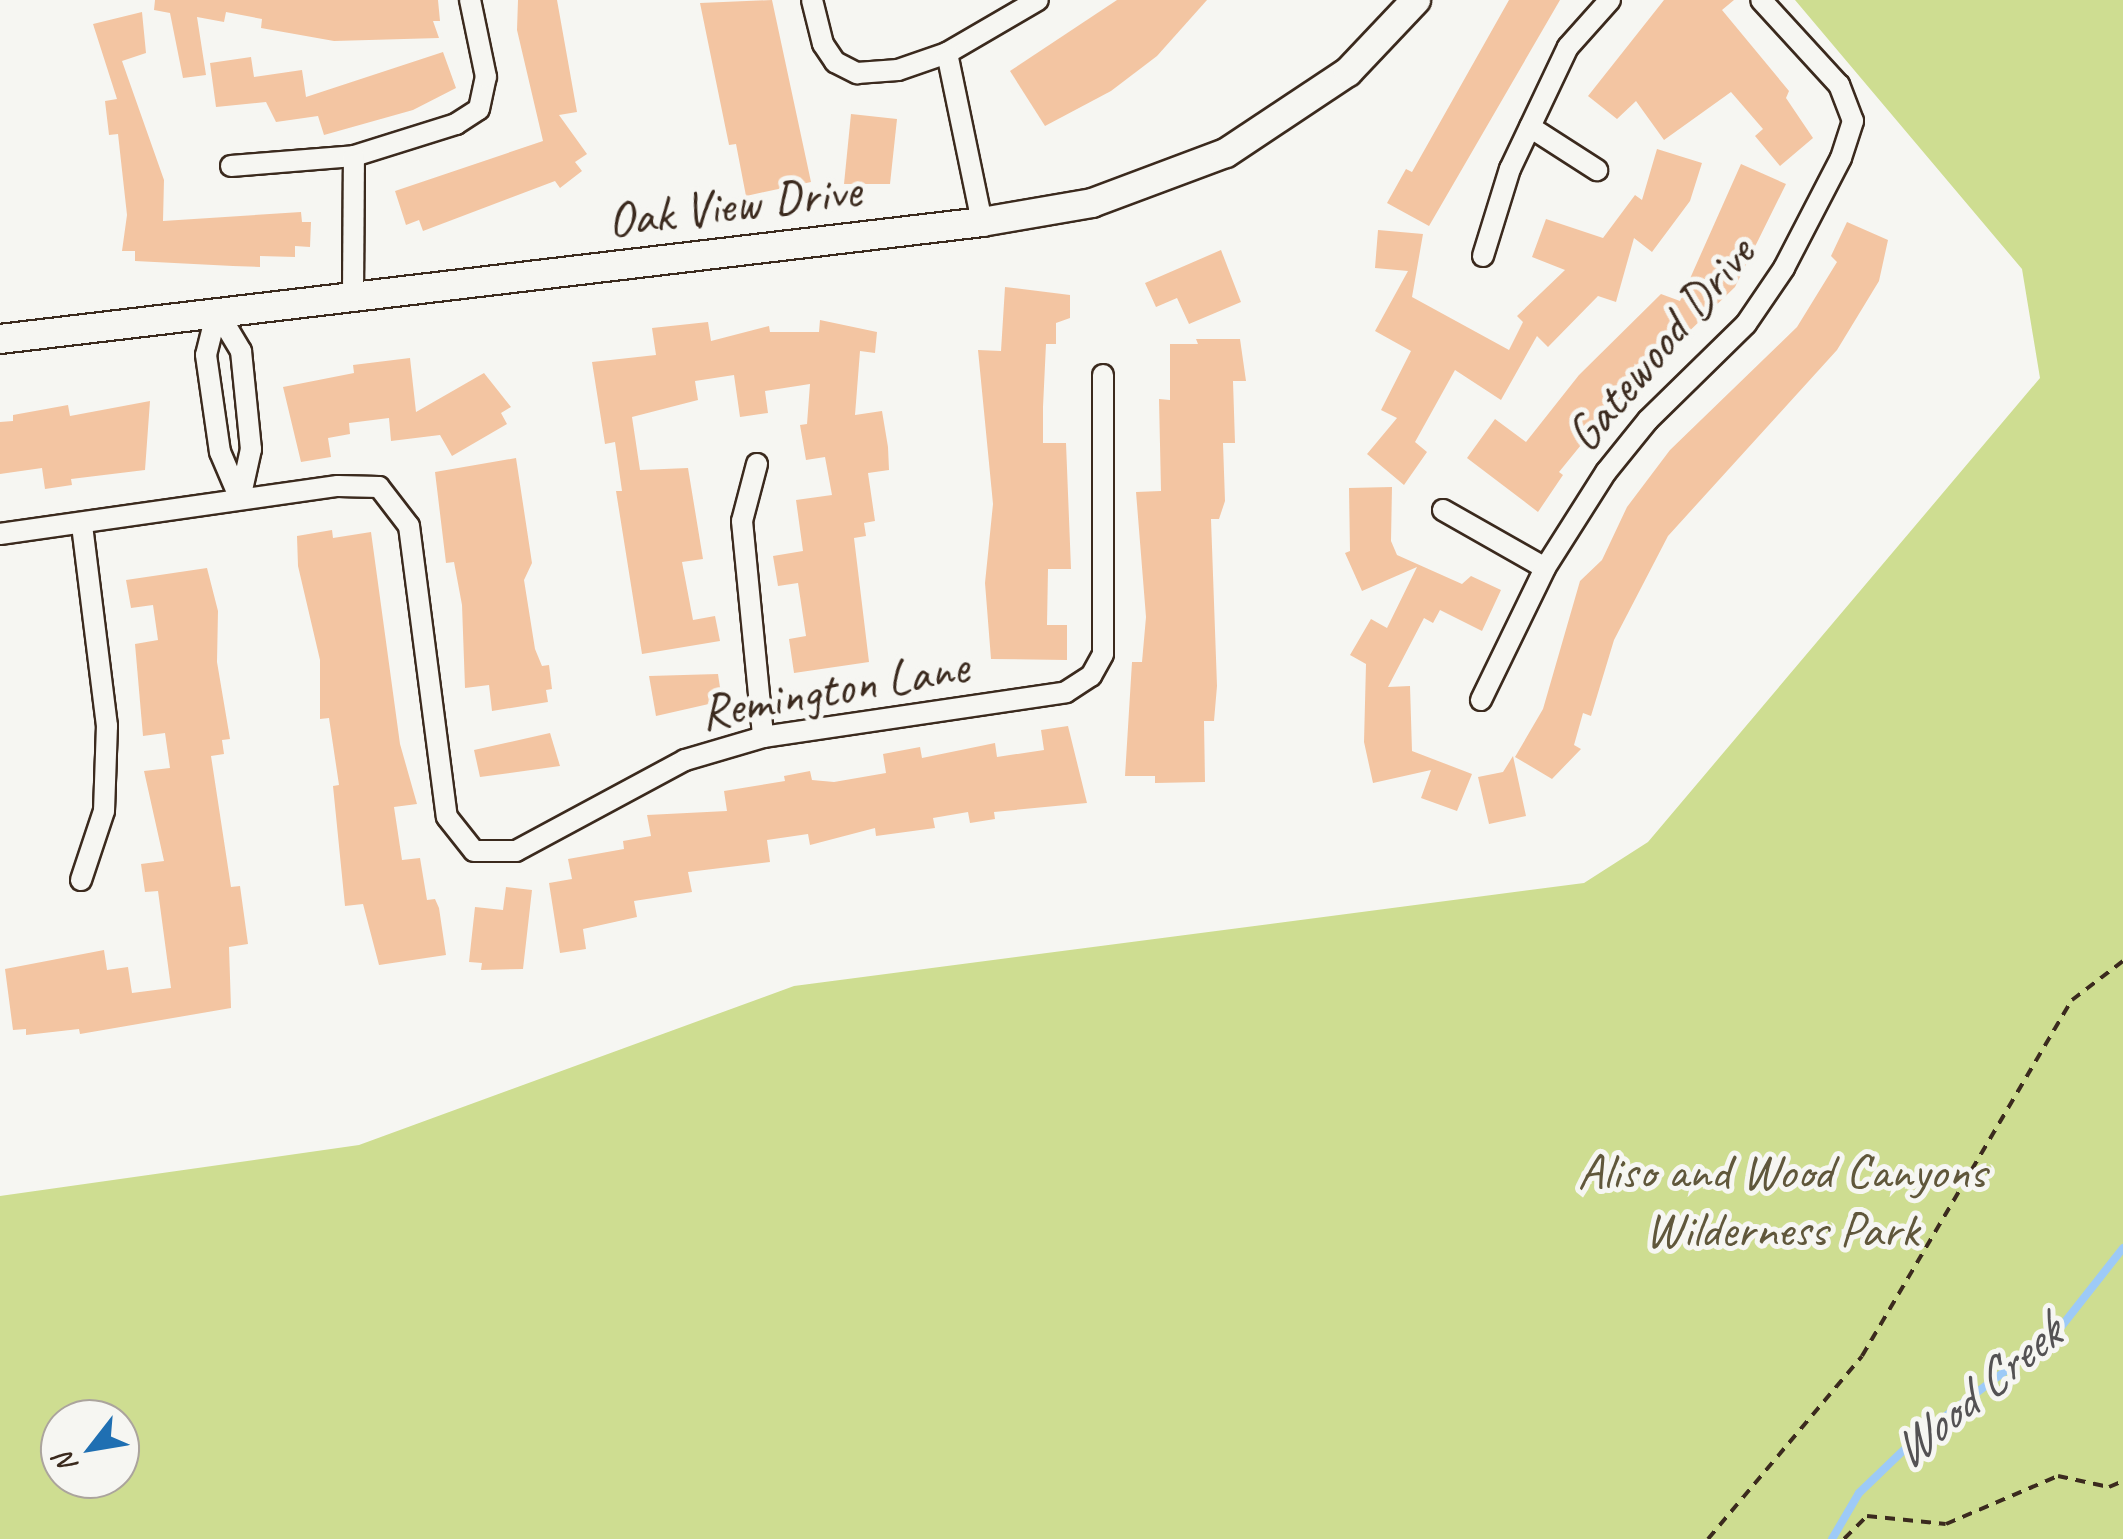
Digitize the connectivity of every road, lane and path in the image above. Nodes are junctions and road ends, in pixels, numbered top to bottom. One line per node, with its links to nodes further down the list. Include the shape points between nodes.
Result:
1 (470, 0): 9 (street, via 486,77 479,109 456,124)
2 (812, 0): 7 (street, via 822,44 835,62 857,73 898,70)
3 (1038, 0): 7 (street)
4 (1416, 0): 12 (street, Oak View Drive, via 1348,72 1226,153 1092,203)
5 (1610, 0): 8 (street, via 1568,47)
6 (1761, 0): 25 (street, Gatewood Drive, via 1838,85 1853,121 1840,158 1784,268 1746,324 1648,420)
7 (947, 52): 12 (street)
8 (1530, 127): 11 (street); 13 (street)
9 (354, 156): 10 (street); 14 (street)
10 (232, 166)
11 (1597, 170)
12 (982, 222): 14 (street, Oak View Drive)
13 (1482, 256)
14 (352, 294): 15 (street, Oak View Drive)
15 (216, 311): 16 (street, Oak View Drive); 18 (street, via 241,351); 19 (street, via 206,355)
16 (0, 338)
17 (1103, 375): 27 (street, Remington Lane, via 1103,654 1091,676 1066,692)
18 (248, 418): 19 (street); 21 (street, via 252,448)
19 (216, 422): 21 (street)
20 (756, 464): 27 (street, via 742,521)
21 (240, 499): 23 (street, Remington Lane); 27 (street, Remington Lane, via 379,487 409,526 447,817 474,852 516,850 685,760)
22 (1444, 510): 25 (street)
23 (82, 524): 24 (street, Remington Lane); 28 (street, via 107,726 104,811)
24 (0, 534)
25 (1545, 568): 26 (street, Gatewood Drive)
26 (1480, 700)
27 (763, 736)
28 (81, 880)
29 (2123, 961): 31 (path, via 2072,1000 1862,1356)
30 (2123, 1482): 32 (path, via 2109,1487 2058,1476 1946,1524 1867,1516)
31 (1708, 1539)
32 (1844, 1539)

